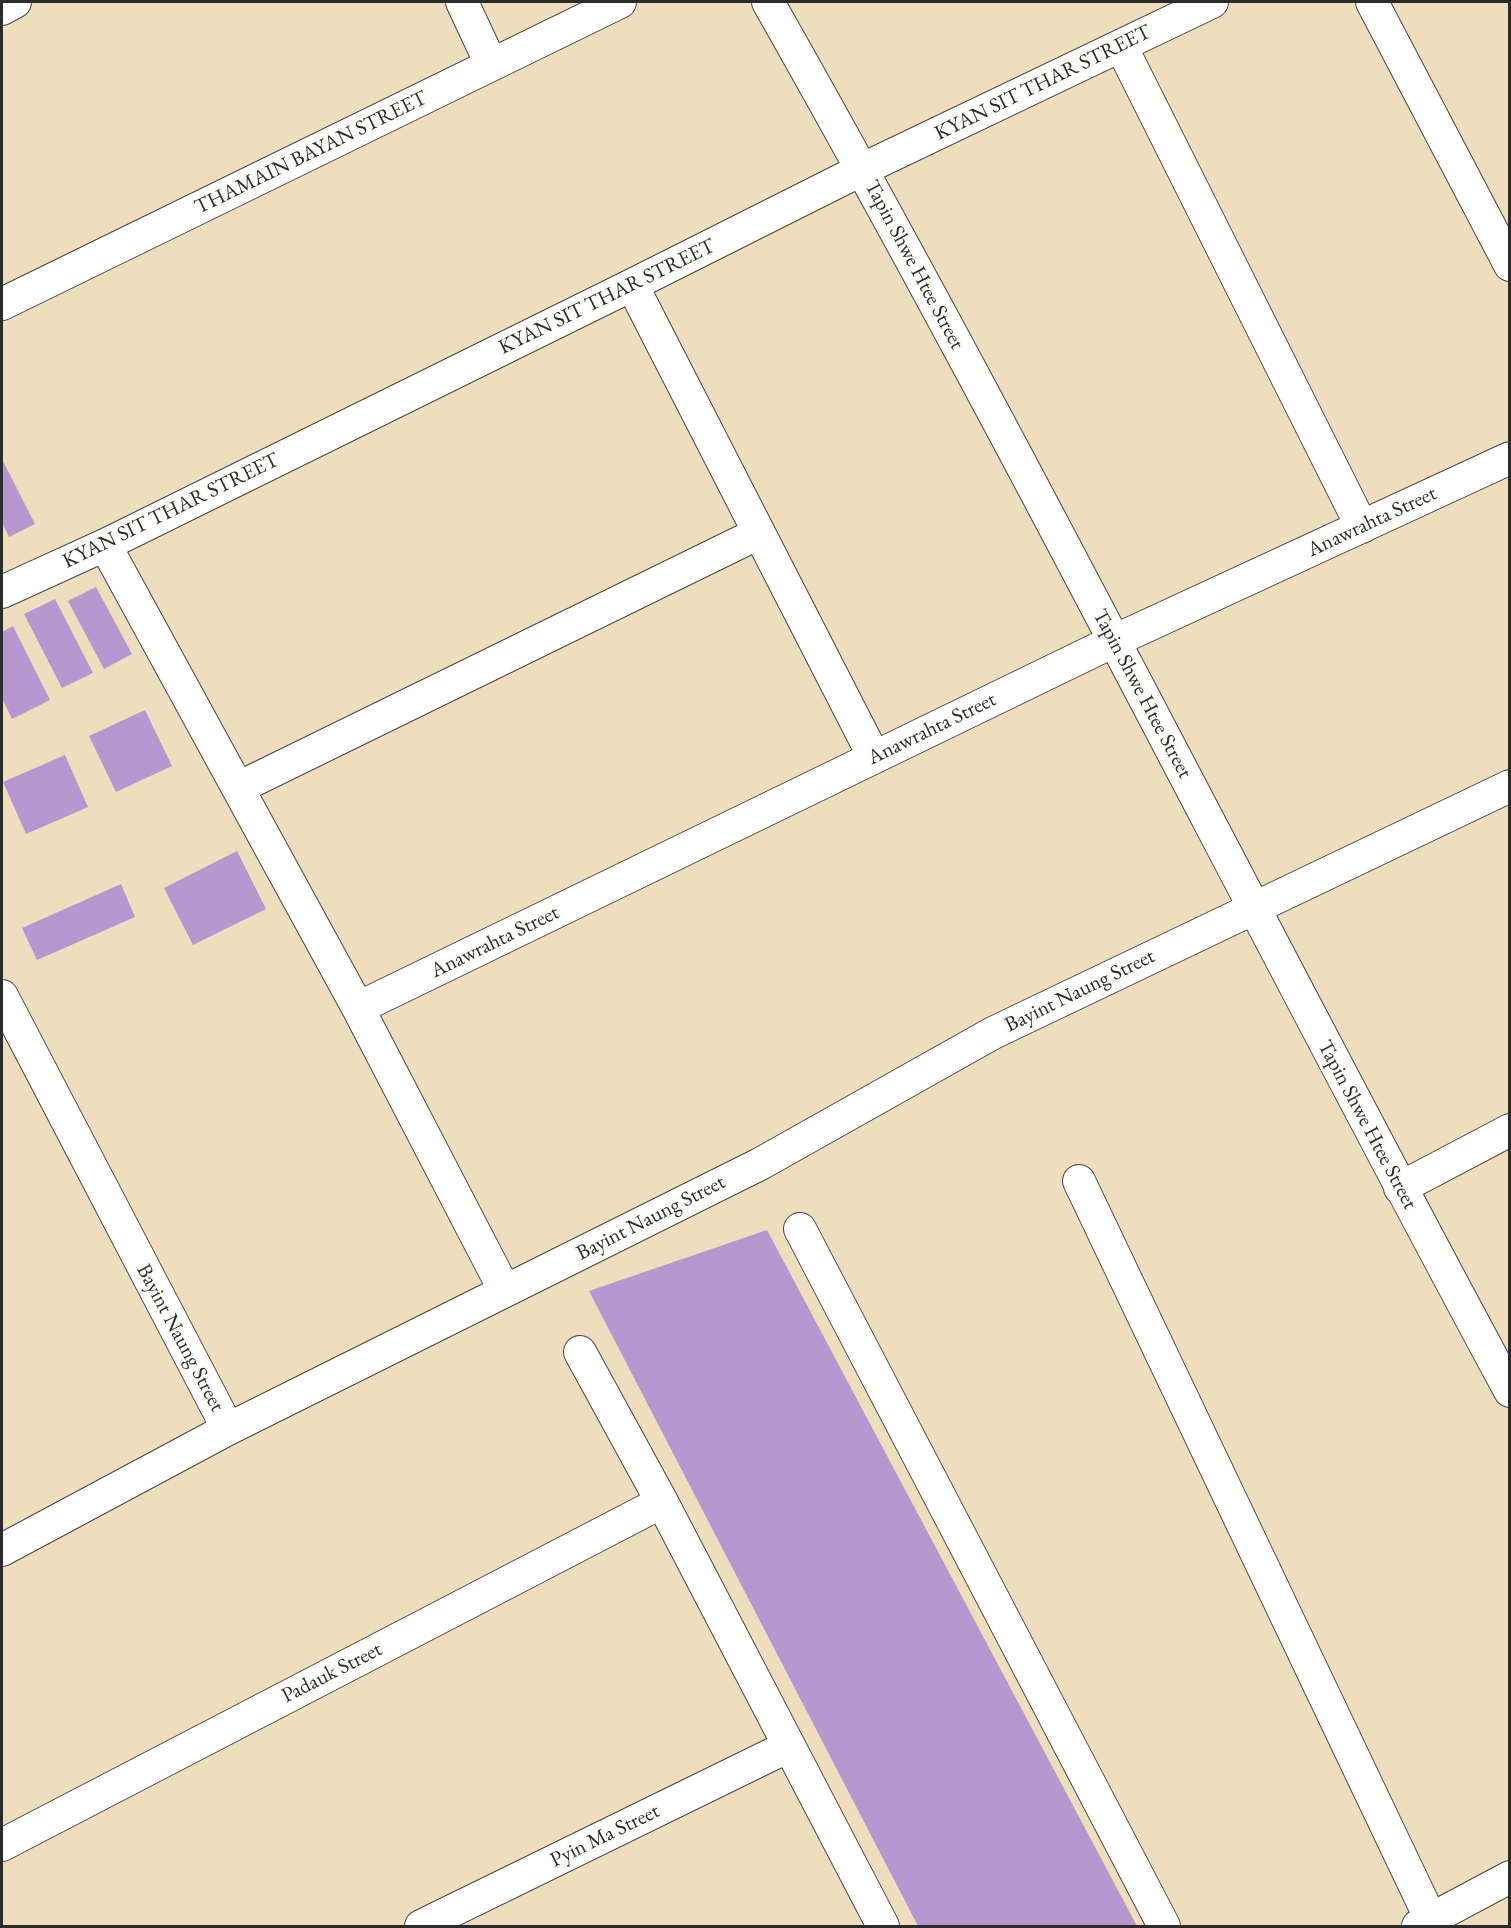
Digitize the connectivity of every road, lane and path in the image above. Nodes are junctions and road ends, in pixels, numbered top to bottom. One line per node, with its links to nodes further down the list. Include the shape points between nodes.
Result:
1 (15, 2): 7 (street)
2 (462, 2): 9 (street)
3 (620, 2): 9 (street, THAMAIN BAYAN STREET)
4 (768, 2): 10 (street, Tapin Shwe Htee Street)
5 (1212, 2): 8 (street, KYAN SIT THAR STREET)
6 (1372, 2): 11 (street)
7 (2, 9)
8 (1121, 46): 10 (street, KYAN SIT THAR STREET); 15 (street)
9 (491, 64): 13 (street, THAMAIN BAYAN STREET)
10 (863, 169): 12 (street, KYAN SIT THAR STREET); 19 (street, Tapin Shwe Htee Street)
11 (1509, 265)
12 (632, 285): 16 (street); 17 (street, KYAN SIT THAR STREET)
13 (2, 304)
14 (1509, 458): 15 (street, Anawrahta Street)
15 (1362, 526): 19 (street, Anawrahta Street)
16 (759, 533): 20 (street); 22 (street)
17 (105, 545): 18 (street, KYAN SIT THAR STREET); 22 (street)
18 (2, 592)
19 (1114, 641): 20 (street, Anawrahta Street); 23 (street, Tapin Shwe Htee Street)
20 (874, 757): 25 (street, Anawrahta Street)
21 (1509, 786): 23 (street, Bayint Naung Street)
22 (237, 788): 25 (street)
23 (1254, 908): 28 (street, Tapin Shwe Htee Street); 30 (street, Bayint Naung Street, via 993,1033 760,1164)
24 (2, 996): 33 (street, Bayint Naung Street)
25 (358, 1008): 30 (street)
26 (1509, 1130): 28 (street)
27 (1079, 1181): 39 (street)
28 (1400, 1188): 32 (street, Tapin Shwe Htee Street)
29 (800, 1229): 42 (street)
30 (506, 1291): 33 (street, Bayint Naung Street)
31 (580, 1352): 34 (street)
32 (1509, 1391)
33 (228, 1429): 35 (street)
34 (662, 1502): 36 (street); 37 (street, Padauk Street)
35 (2, 1550)
36 (789, 1746): 40 (street, Pyin Ma Street); 41 (street)
37 (2, 1845)
38 (1509, 1877): 39 (street)
39 (1428, 1924)
40 (421, 1926)
41 (883, 1926)
42 (1164, 1926)

